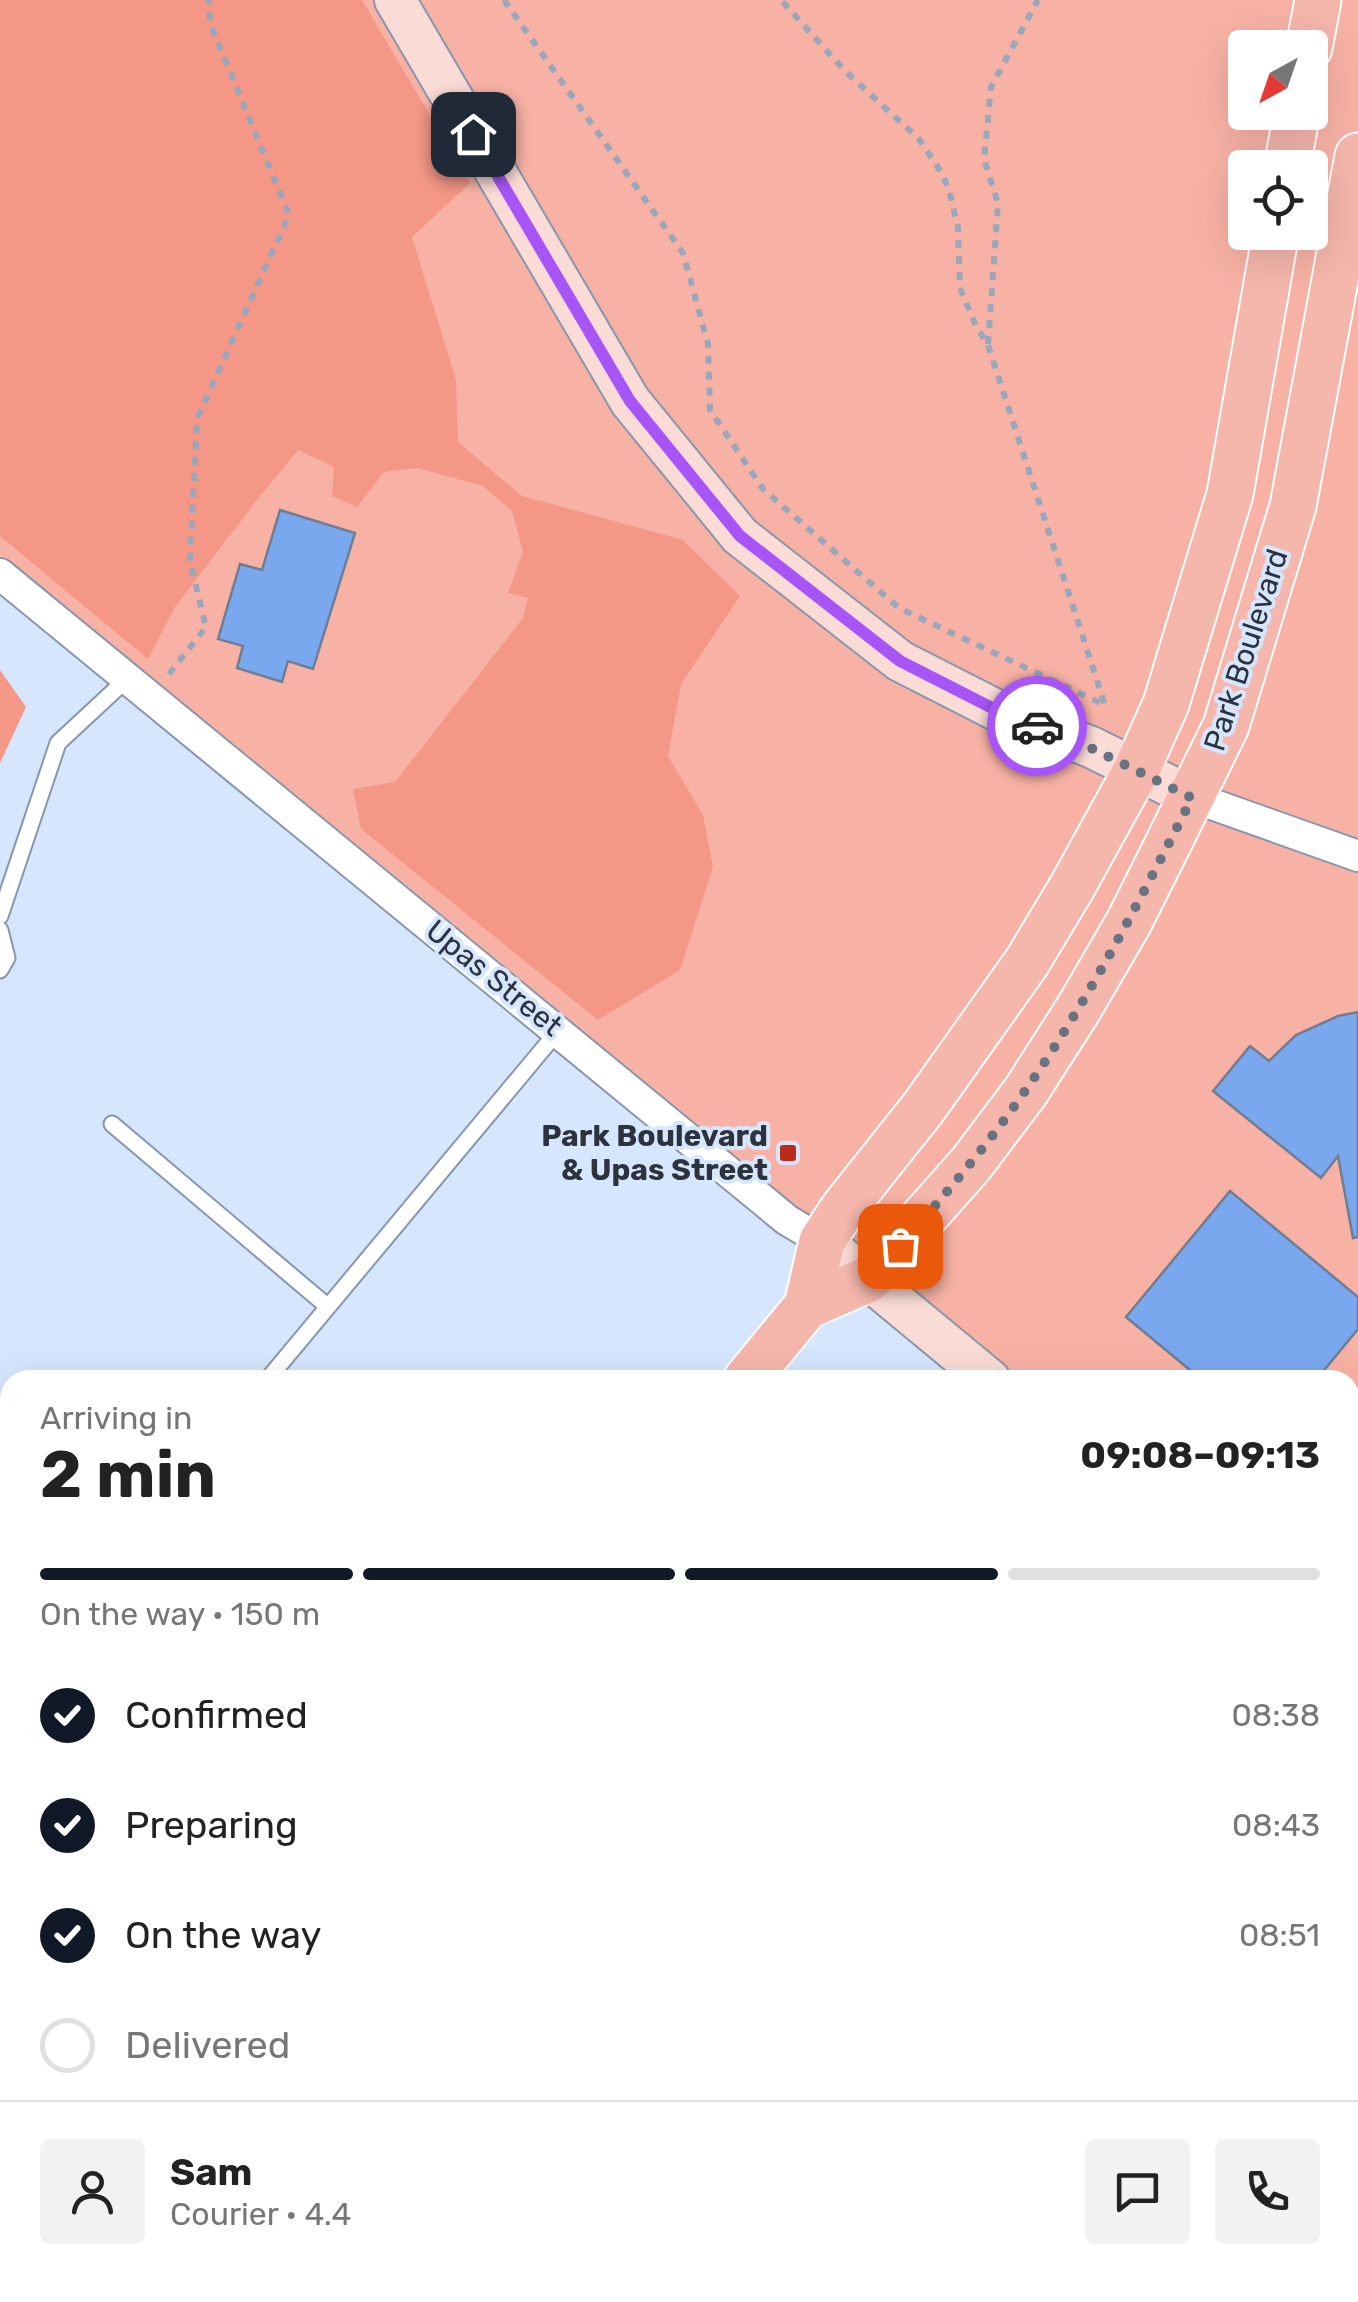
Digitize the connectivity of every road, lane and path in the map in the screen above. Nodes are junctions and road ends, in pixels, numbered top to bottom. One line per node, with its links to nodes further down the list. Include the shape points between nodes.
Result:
1 (209, 0): 12 (path, via 210,23 289,215 196,419 190,562 206,627)
2 (395, 0): 13 (street, via 630,401 740,536 900,661)
3 (504, 0): 10 (path, via 682,253 708,344 710,410 764,490 899,608 1105,706)
4 (781, 0): 10 (path, via 919,139 941,172 958,228 960,288)
5 (1038, 0): 10 (path, via 991,88 984,159 998,204)
6 (1318, 0): 7 (main road)
7 (1312, 30)
8 (1358, 156): 14 (main road, Park Boulevard, via 1292,506 1226,726)
9 (1273, 250): 13 (main road, Park Boulevard, via 1230,494 1166,704)
10 (988, 345)
11 (0, 574): 12 (street, Upas Street)
12 (139, 688): 16 (lane, via 58,743); 19 (street, Upas Street)
13 (1136, 771): 14 (street); 21 (main road, Park Boulevard, via 1027,962)
14 (1192, 798): 15 (street); 22 (main road, Park Boulevard, via 1129,922 1026,1091)
15 (1358, 856)
16 (0, 916)
17 (0, 930): 18 (lane, via 7,958)
18 (0, 970)
19 (558, 1030): 21 (street, Upas Street, via 787,1220); 23 (lane)
20 (112, 1124): 23 (lane)
21 (822, 1241): 22 (street, Upas Street); 24 (main road, Park Boulevard)
22 (869, 1280): 24 (main road, Park Boulevard); 27 (street, Upas Street)
23 (326, 1306): 25 (lane)
24 (807, 1306): 26 (main road, Park Boulevard)
25 (275, 1370)
26 (754, 1370)
27 (978, 1370)

